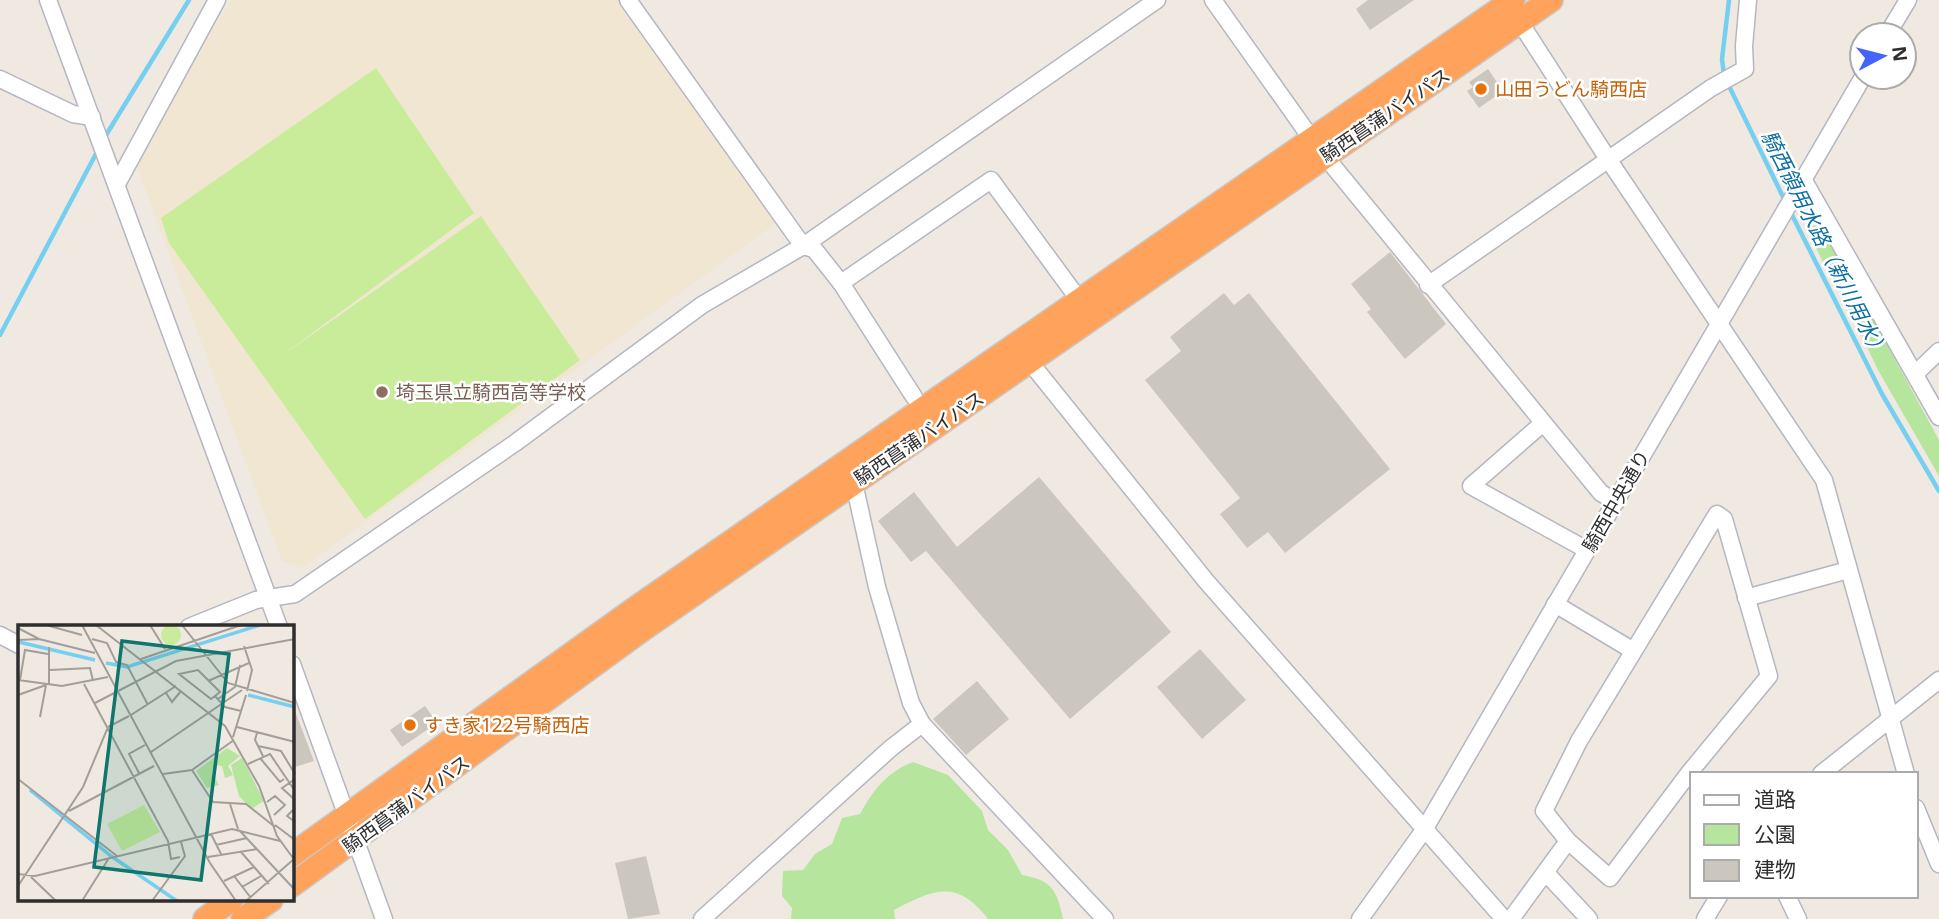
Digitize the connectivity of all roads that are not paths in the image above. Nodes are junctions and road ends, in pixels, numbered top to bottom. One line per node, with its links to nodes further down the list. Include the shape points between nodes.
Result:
1 (48, 0): 14 (street)
2 (218, 0): 17 (street)
3 (628, 0): 19 (street)
4 (1157, 0): 19 (street)
5 (1213, 0): 15 (street)
6 (1551, 0): 11 (highway, 騎西菖蒲バイパス)
7 (1748, 0): 16 (street, via 1745,69)
8 (1908, 0): 10 (street)
9 (1508, 1): 11 (street); 15 (highway, 騎西菖蒲バイパス)
10 (1895, 21)
11 (1522, 23): 15 (highway, 騎西菖蒲バイパス); 16 (street)
12 (0, 79): 14 (street, via 73,114)
13 (1855, 91): 18 (street, 騎西中央通り)
14 (92, 117): 17 (street)
15 (1318, 147): 21 (street); 22 (highway, 騎西菖蒲バイパス); 25 (highway, 騎西菖蒲バイパス)
16 (1608, 159): 21 (street); 23 (street)
17 (115, 179): 35 (street)
18 (1803, 179): 23 (street, 騎西中央通り); 26 (street)
19 (803, 246): 20 (street, via 814,249); 35 (street, via 702,305 515,443 295,594)
20 (841, 283): 22 (street, via 991,180); 27 (street)
21 (1428, 285): 29 (street)
22 (1080, 301): 25 (highway, 騎西菖蒲バイパス)
23 (1720, 322): 31 (street, 騎西中央通り); 33 (street, via 1824,480)
24 (1939, 351): 26 (street)
25 (1023, 354): 30 (highway, 騎西菖蒲バイパス); 52 (highway, 騎西菖蒲バイパス, via 633,610); 53 (street, via 1198,571)
26 (1915, 374): 28 (street)
27 (914, 397)
28 (1939, 417)
29 (1543, 423): 31 (street, via 1601,493); 32 (street, via 1471,486)
30 (854, 483): 46 (street, via 877,587 911,703); 55 (highway, 騎西菖蒲バイパス, via 643,629)
31 (1616, 502): 32 (street, 騎西中央通り)
32 (1587, 550): 36 (street, 騎西中央通り)
33 (1848, 570): 34 (street); 45 (street)
34 (1746, 598): 41 (street, via 1724,519 1717,513); 47 (street, via 1769,676)
35 (270, 599): 37 (street, via 256,600); 38 (street)
36 (1555, 604): 41 (street); 53 (street, 騎西中央通り)
37 (194, 625)
38 (278, 625)
39 (0, 635): 40 (street)
40 (18, 644)
41 (1632, 650): 54 (street, via 1544,811)
42 (294, 676): 44 (street)
43 (1939, 680): 45 (street)
44 (299, 705): 52 (street)
45 (1888, 717): 48 (street); 49 (street)
46 (922, 724): 67 (street); 68 (street)
47 (1692, 772)
48 (1823, 772)
49 (1905, 772)
50 (1690, 774): 54 (street, via 1610,878)
51 (1918, 813): 57 (street)
52 (346, 816): 55 (street); 56 (highway, 騎西菖蒲バイパス)
53 (1424, 830): 69 (street, 騎西中央通り); 70 (street)
54 (1568, 841): 58 (street)
55 (354, 842): 59 (highway, 騎西菖蒲バイパス); 66 (street)
56 (294, 854)
57 (1939, 864)
58 (1547, 874): 71 (street); 72 (street)
59 (294, 884)
60 (1718, 898): 73 (street)
61 (1788, 898): 74 (street)
62 (228, 902): 64 (highway)
63 (268, 902): 65 (highway)
64 (205, 919)
65 (243, 919)
66 (384, 919)
67 (702, 919)
68 (1105, 919)
69 (1360, 919)
70 (1504, 919)
71 (1511, 919)
72 (1589, 919)
73 (1705, 919)
74 (1798, 919)

